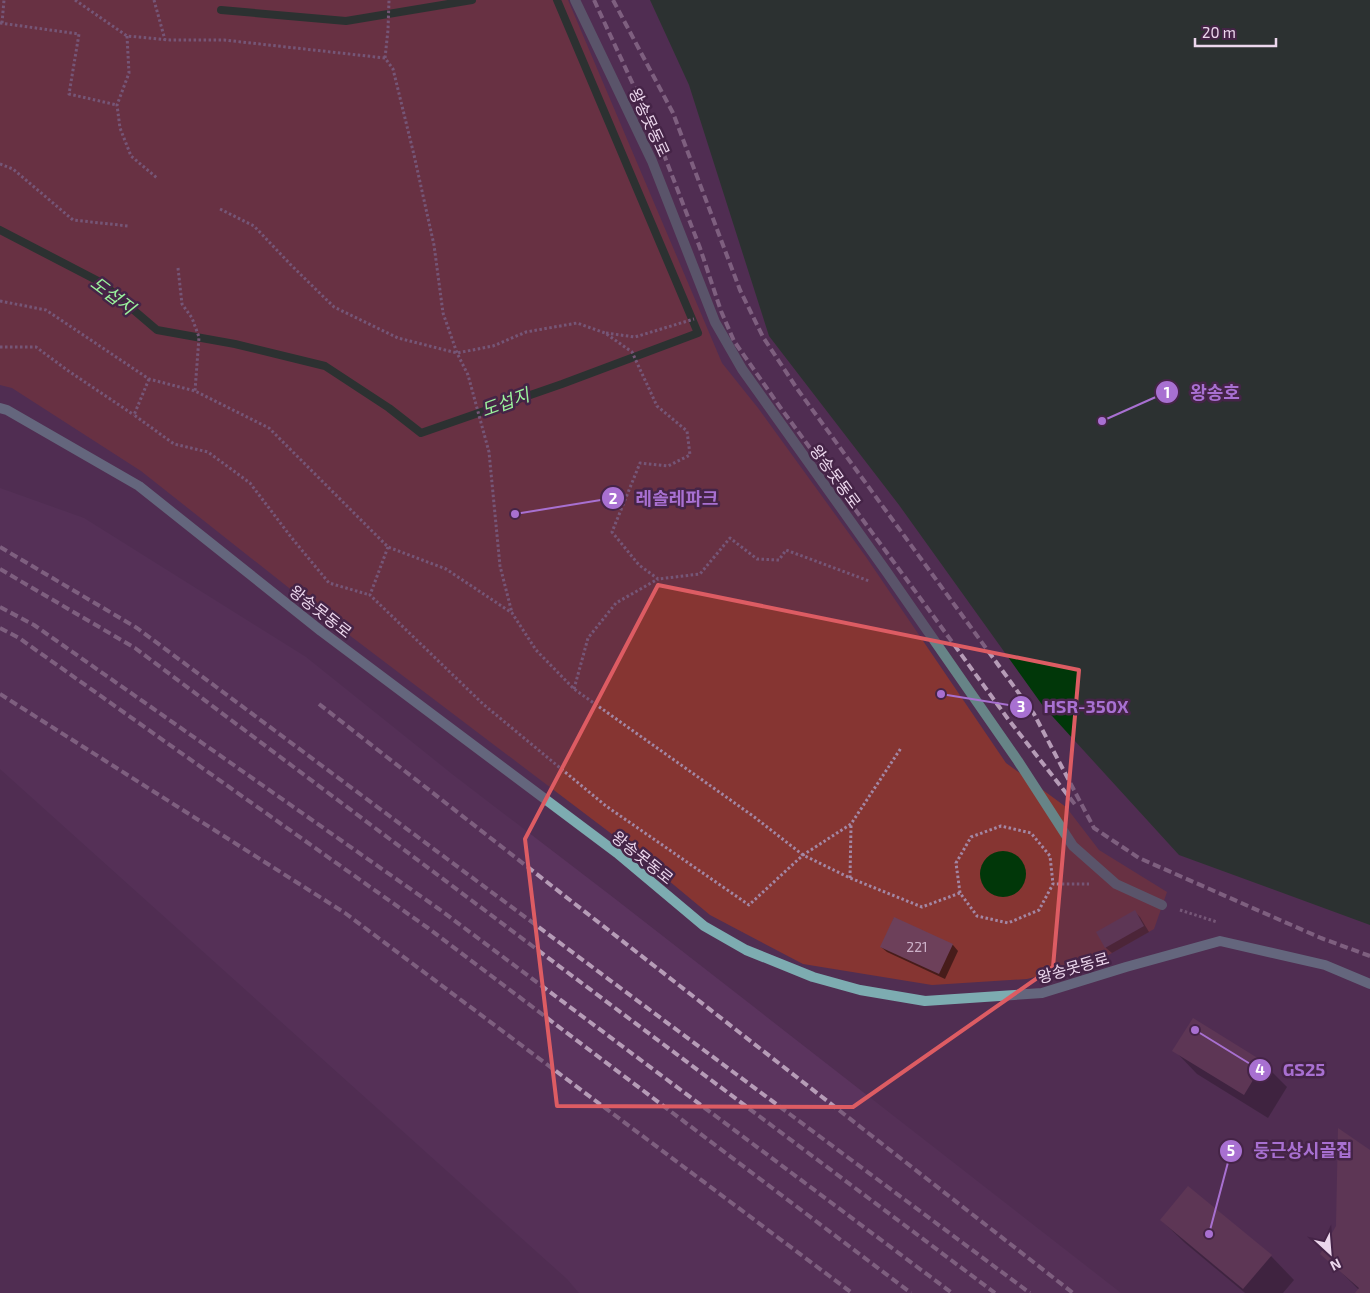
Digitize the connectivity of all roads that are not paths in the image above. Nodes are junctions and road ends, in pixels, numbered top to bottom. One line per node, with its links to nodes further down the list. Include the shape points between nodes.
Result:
1 (575, 0): 3 (street, 왕송못동로, via 652,161 715,322 742,369 1018,761 1073,846 1116,884)
2 (0, 408): 4 (street, 왕송못동로, via 139,486 321,631 617,853 704,926 746,950 813,977 860,990 925,1001 1042,993 1220,941 1325,966)
3 (1162, 905)
4 (1370, 984)

